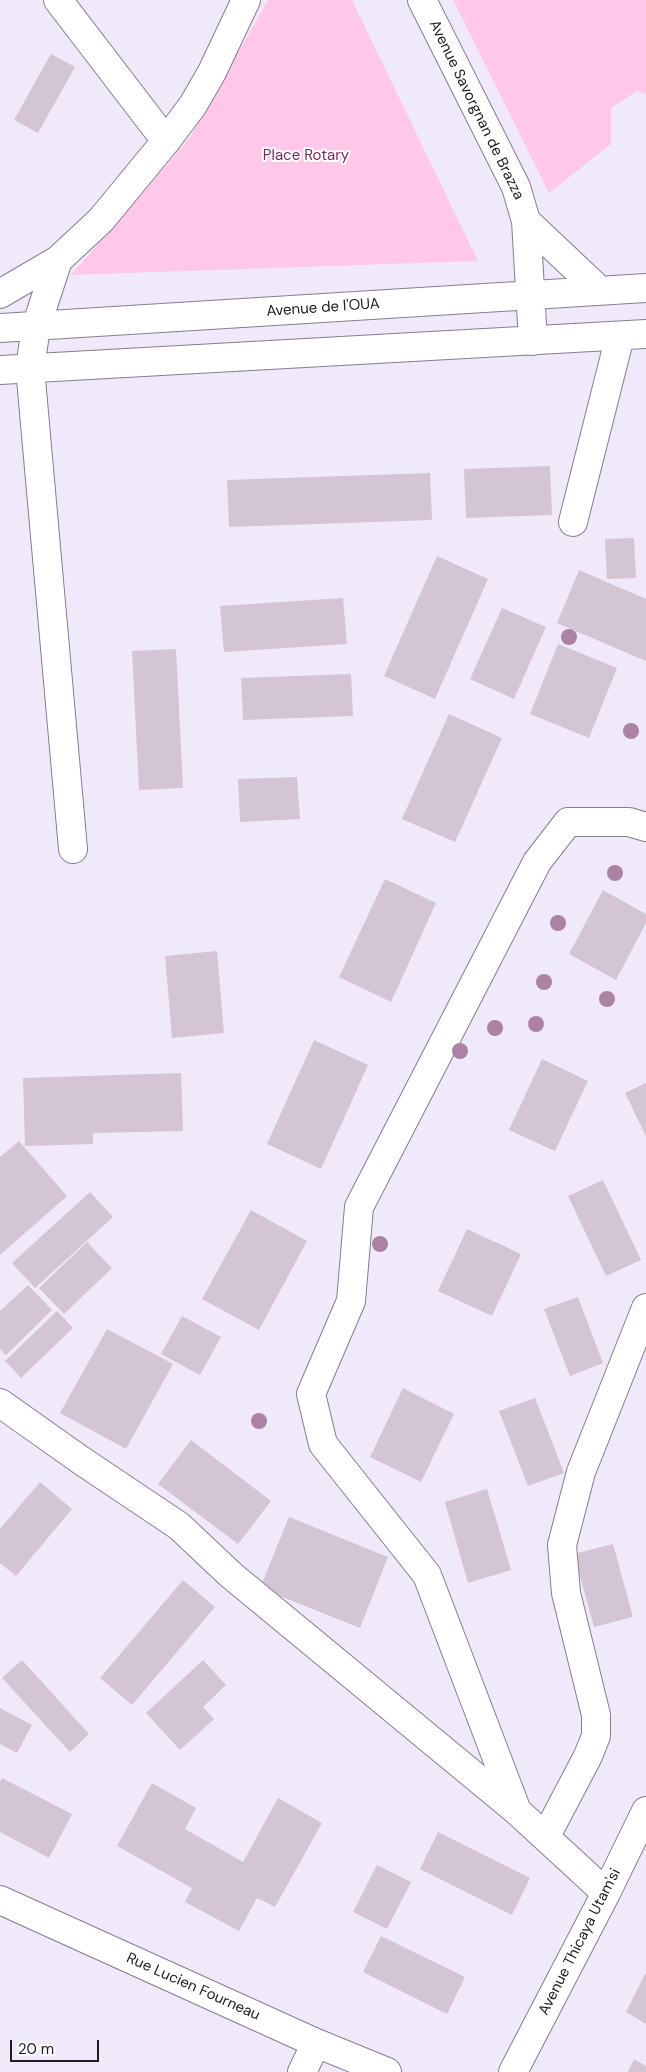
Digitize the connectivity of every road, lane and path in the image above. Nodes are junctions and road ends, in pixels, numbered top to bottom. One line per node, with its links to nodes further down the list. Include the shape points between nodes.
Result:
1 (58, 0): 4 (main road)
2 (246, 0): 4 (main road, via 212,72)
3 (422, 0): 5 (main road, Avenue Savorgnan de Brazza, via 516,187)
4 (166, 141): 6 (main road, via 101,220)
5 (526, 221): 8 (main road); 10 (main road, Avenue Savorgnan de Brazza)
6 (58, 260): 9 (main road); 11 (main road)
7 (646, 288): 8 (main road, Avenue de l'OUA)
8 (599, 290): 10 (main road, Avenue de l'OUA)
9 (0, 294)
10 (530, 294): 11 (main road, Avenue de l'OUA); 14 (main road, Avenue Savorgnan de Brazza)
11 (36, 327): 12 (main road, Avenue de l'OUA); 15 (main road)
12 (0, 328)
13 (633, 335): 14 (main road); 17 (main road)
14 (533, 341): 15 (main road)
15 (30, 368): 16 (main road); 19 (main road)
16 (0, 370)
17 (573, 522)
18 (646, 827): 22 (main road, via 629,822 568,822 537,862 359,1207 351,1301 312,1394 323,1444 426,1575)
19 (73, 849)
20 (646, 1308): 24 (main road, via 581,1472 562,1545 566,1593 596,1715 596,1736)
21 (0, 1404): 22 (main road, via 179,1526 231,1575)
22 (517, 1811): 24 (main road)
23 (646, 1811): 25 (main road, Avenue Thicaya Utam'si)
24 (546, 1836): 25 (main road)
25 (606, 1893): 30 (main road, Avenue Thicaya Utam'si)
26 (0, 1900): 27 (main road, Rue Lucien Fourneau)
27 (316, 2043): 28 (main road); 29 (main road, Rue Lucien Fourneau)
28 (302, 2072)
29 (387, 2072)
30 (514, 2072)

